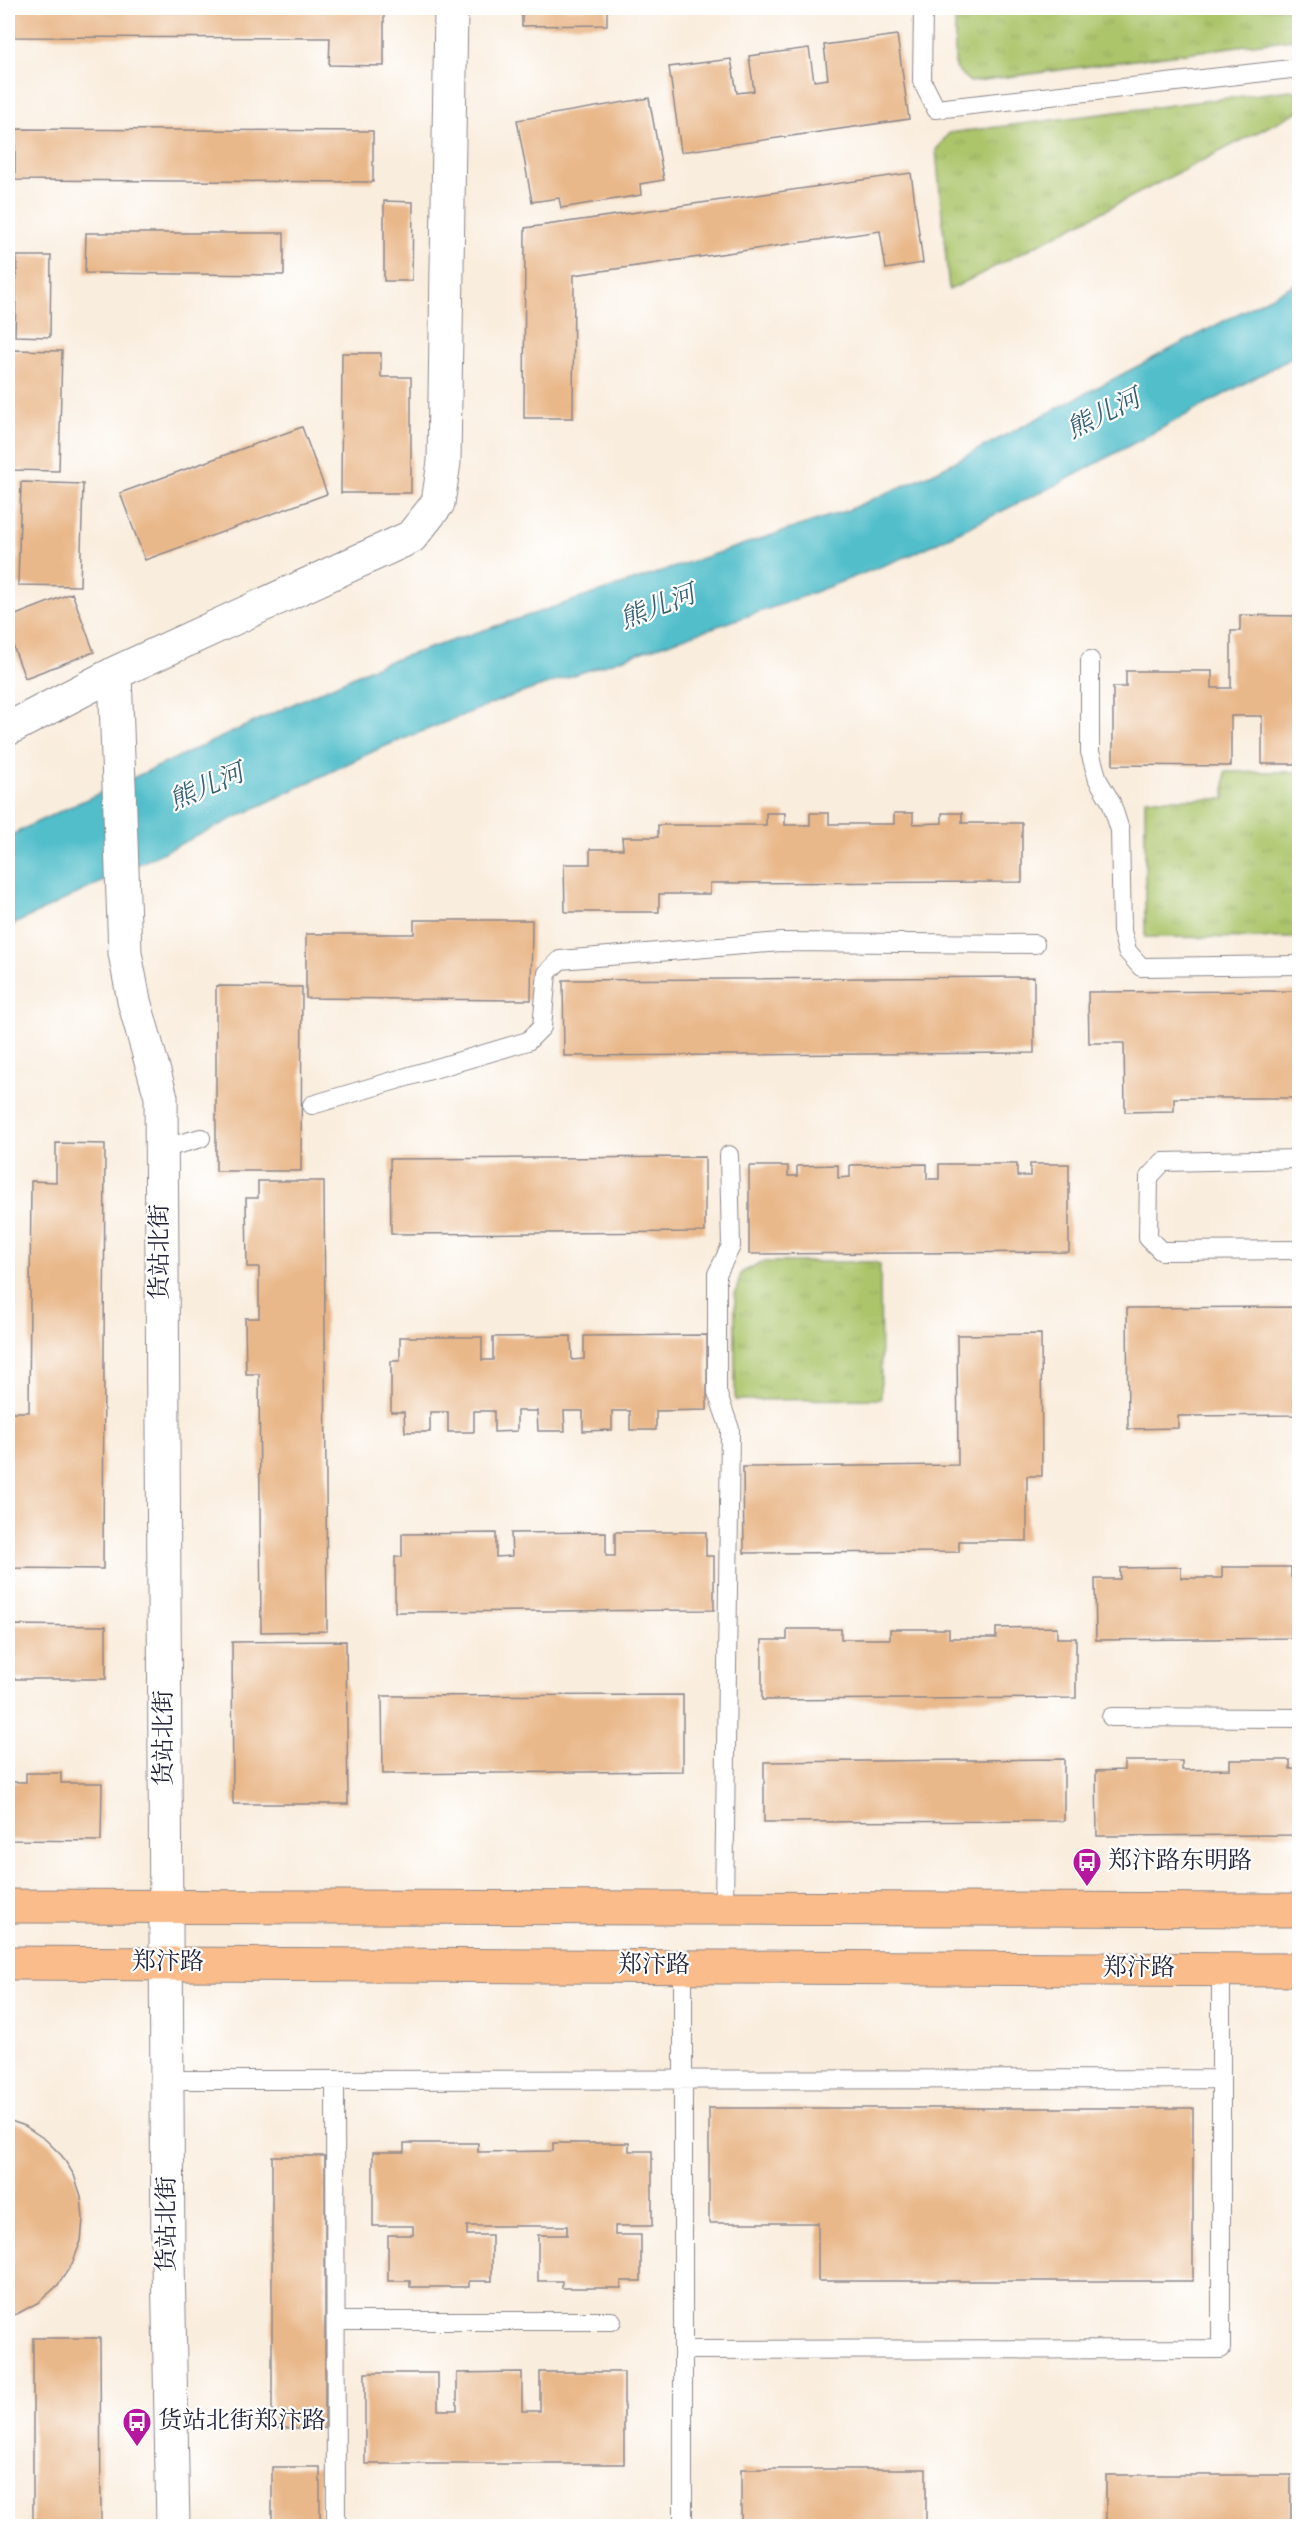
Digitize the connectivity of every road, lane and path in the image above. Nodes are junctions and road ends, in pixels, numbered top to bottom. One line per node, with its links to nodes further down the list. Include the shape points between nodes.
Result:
1 (451, 8): 5 (street, via 444,462 438,503 411,537)
2 (923, 8): 3 (lane, via 922,81 936,110)
3 (1299, 68)
4 (1090, 660): 8 (lane, via 1090,752 1120,830 1122,931 1127,951 1141,967)
5 (115, 673): 6 (street); 11 (street, 货站北街, via 125,953 161,1097)
6 (8, 729)
7 (1035, 944): 9 (lane, via 781,942 560,960 547,973 542,1027 528,1041)
8 (1299, 965)
9 (312, 1105)
10 (201, 1138): 11 (lane)
11 (161, 1149): 18 (street, 货站北街)
12 (729, 1155): 19 (lane, via 731,1246 717,1274 717,1392 730,1429)
13 (1299, 1159): 14 (lane, via 1163,1162 1149,1177 1148,1238 1161,1251)
14 (1299, 1250)
15 (1111, 1717): 16 (lane)
16 (1299, 1718)
17 (8, 1906): 18 (main road)
18 (166, 1906): 19 (main road); 22 (street, 货站北街)
19 (724, 1908): 20 (main road)
20 (1299, 1910)
21 (8, 1963): 22 (main road, 郑汴路)
22 (166, 1964): 23 (main road, 郑汴路); 28 (street, 货站北街)
23 (682, 1966): 24 (main road, 郑汴路); 26 (lane)
24 (1221, 1969): 25 (main road, 郑汴路); 27 (lane)
25 (1299, 1970)
26 (682, 2079): 27 (lane); 29 (lane); 32 (lane)
27 (1221, 2079): 32 (lane, via 1221,2349)
28 (167, 2080): 29 (lane); 33 (street, 货站北街)
29 (335, 2080): 30 (lane)
30 (336, 2321): 31 (lane); 34 (lane)
31 (612, 2321)
32 (683, 2350): 35 (lane)
33 (173, 2526)
34 (336, 2526)
35 (683, 2526)

